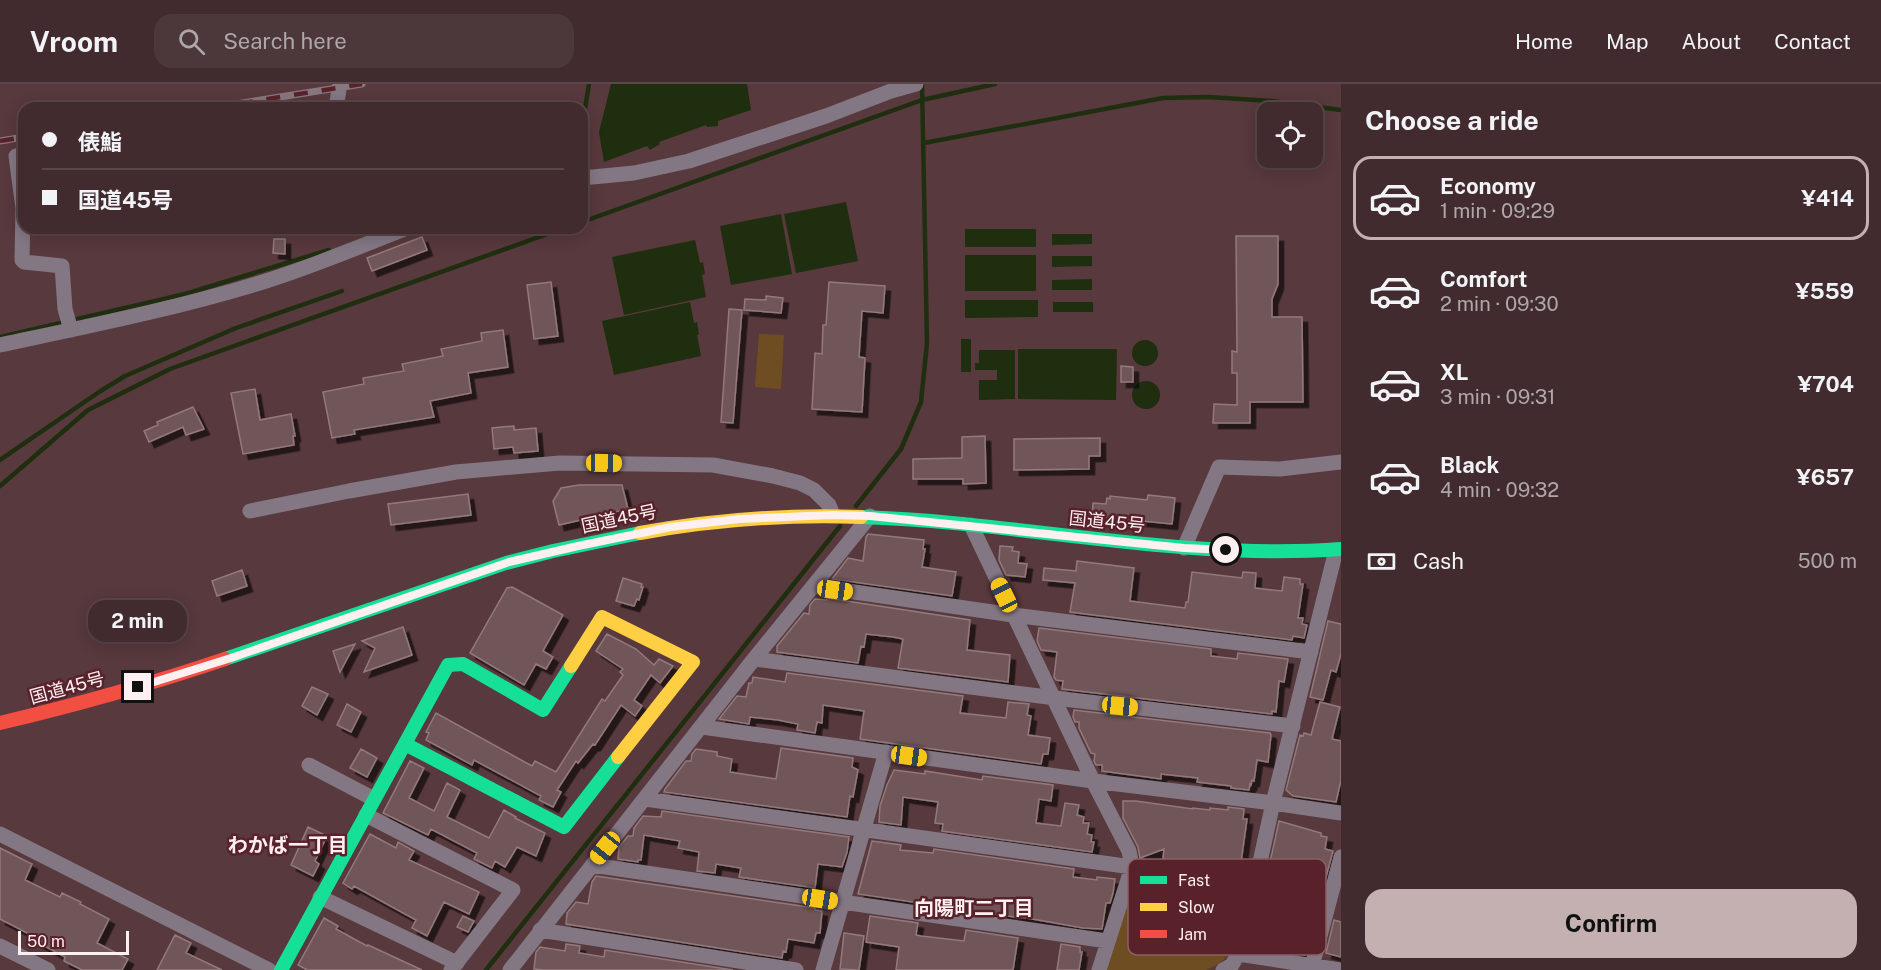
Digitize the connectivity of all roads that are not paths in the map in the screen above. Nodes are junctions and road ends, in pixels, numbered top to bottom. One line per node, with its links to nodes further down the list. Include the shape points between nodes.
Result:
1 (340, 84): 3 (street)
2 (916, 84): 6 (street, via 689,161 634,173)
3 (337, 102)
4 (18, 156): 5 (street)
5 (18, 171)
6 (588, 177)
7 (22, 234): 9 (street, via 24,262 62,266)
8 (392, 234): 9 (street, via 267,280 193,301)
9 (69, 325): 10 (street)
10 (0, 345)
11 (1341, 462): 16 (street, via 1280,469 1219,467)
12 (250, 512): 13 (street, via 456,472 560,463 713,465 773,476 814,490)
13 (835, 515): 14 (main road, 国道45号); 23 (main road, 国道45号, via 739,519 671,527 520,560 231,658 47,713)
14 (865, 516): 15 (main road, 国道45号); 18 (street)
15 (971, 525): 16 (main road, 国道45号); 19 (street)
16 (1184, 548): 17 (main road, 国道45号)
17 (1339, 549): 20 (street)
18 (813, 586): 19 (street); 21 (street)
19 (1013, 615): 20 (street); 22 (street)
20 (1311, 652): 24 (street)
21 (754, 659): 22 (street); 25 (street)
22 (1055, 698): 24 (street); 29 (street)
23 (0, 723)
24 (1293, 726): 32 (street)
25 (702, 727): 27 (street); 31 (street)
26 (405, 744): 26 (main road, via 564,827 693,662 602,617 543,710 463,664 448,665); 30 (main road)
27 (886, 752): 29 (street); 35 (street)
28 (309, 765): 30 (street)
29 (1093, 781): 32 (street); 38 (street)
30 (374, 798): 34 (main road)
31 (645, 799): 35 (street); 40 (street)
32 (1273, 803): 33 (street); 39 (street)
33 (1341, 813)
34 (366, 815): 43 (main road); 51 (street, via 513,890)
35 (864, 830): 41 (street); 44 (street)
36 (0, 834): 54 (street)
37 (1341, 857): 45 (street)
38 (1130, 859)
39 (1260, 859)
40 (592, 865): 44 (street); 46 (street)
41 (1128, 866)
42 (1128, 879): 47 (street)
43 (320, 897): 51 (street); 55 (main road)
44 (843, 903): 47 (street); 58 (street)
45 (1326, 914)
46 (540, 930): 56 (street); 57 (street)
47 (1107, 941): 59 (street)
48 (0, 946): 53 (street)
49 (1237, 955): 60 (street, via 1232,965)
50 (1243, 955): 52 (street)
51 (454, 967)
52 (1312, 968): 61 (street)
53 (48, 970)
54 (269, 970)
55 (281, 970)
56 (510, 970)
57 (796, 970)
58 (823, 970)
59 (1100, 970)
60 (1223, 970)
61 (1341, 970)

